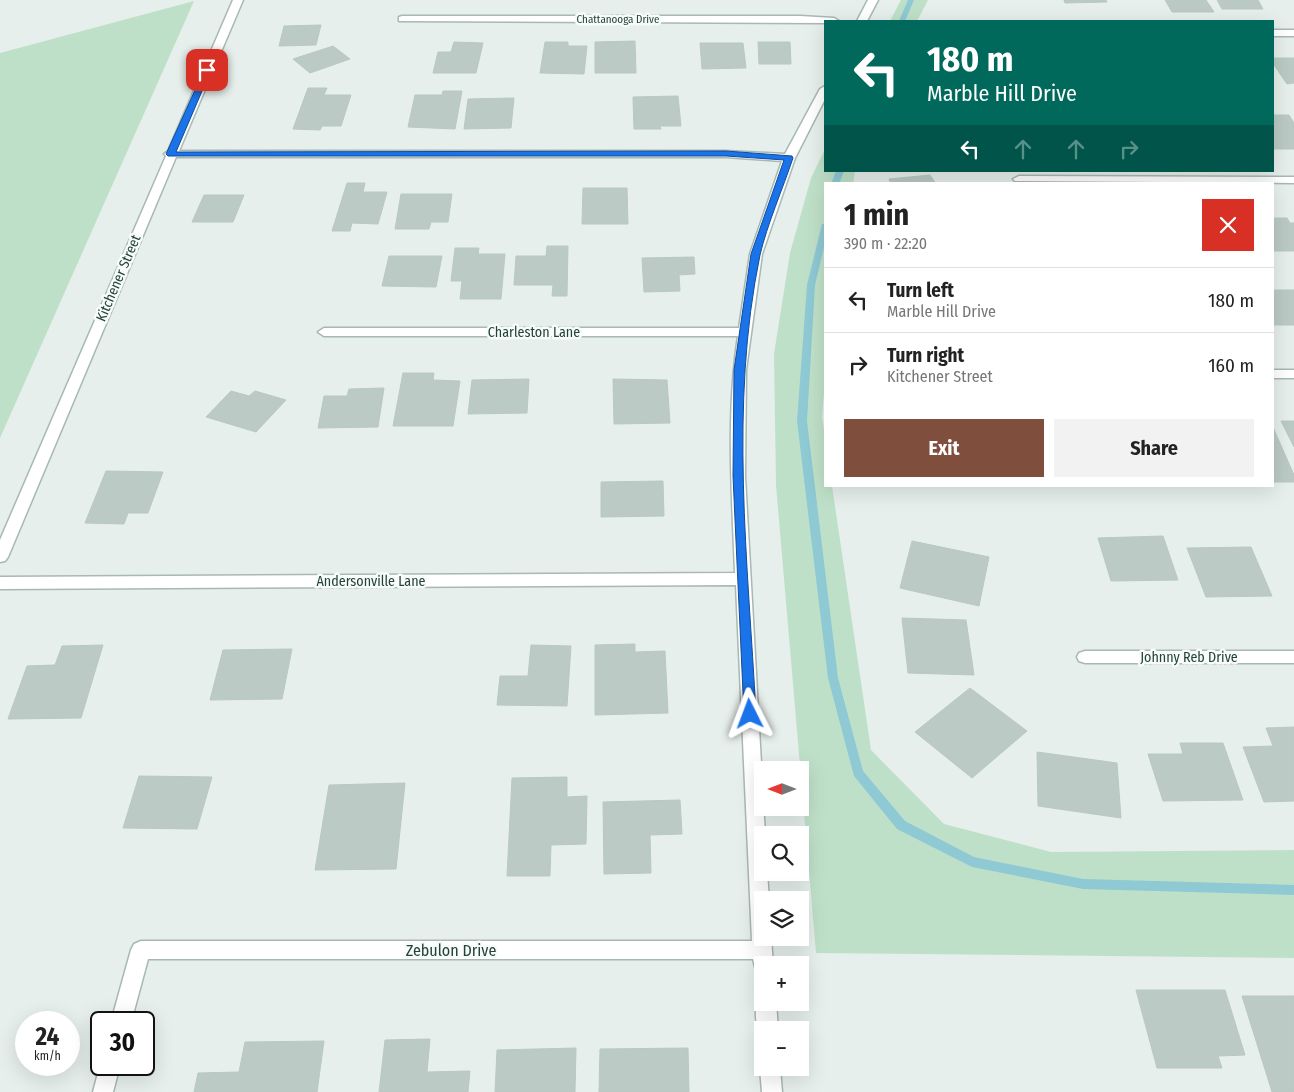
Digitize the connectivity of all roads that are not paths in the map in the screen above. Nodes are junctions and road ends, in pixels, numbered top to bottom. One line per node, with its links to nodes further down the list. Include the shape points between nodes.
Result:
1 (238, 0): 9 (street, Kitchener Street)
2 (873, 0): 4 (street)
3 (402, 19): 5 (street, Chattanooga Drive)
4 (863, 20)
5 (824, 21)
6 (1274, 33): 7 (street)
7 (1294, 33)
8 (824, 91): 10 (street)
9 (170, 154): 10 (street, via 726,154); 17 (street, Kitchener Street)
10 (789, 158): 14 (street, via 756,254)
11 (1019, 180): 12 (street)
12 (1294, 180)
13 (324, 332): 14 (street, Charleston Lane)
14 (744, 332): 18 (street, via 739,370 738,467)
15 (1274, 374): 16 (street)
16 (1294, 374)
17 (0, 557)
18 (743, 579): 19 (street, Andersonville Lane); 22 (street)
19 (0, 583)
20 (1085, 657): 21 (street, Johnny Reb Drive)
21 (1294, 657)
22 (763, 956)
23 (754, 957): 24 (street, Zebulon Drive, via 141,950)
24 (124, 1011)
25 (107, 1076): 27 (street)
26 (771, 1076): 28 (street)
27 (103, 1092)
28 (772, 1092)

